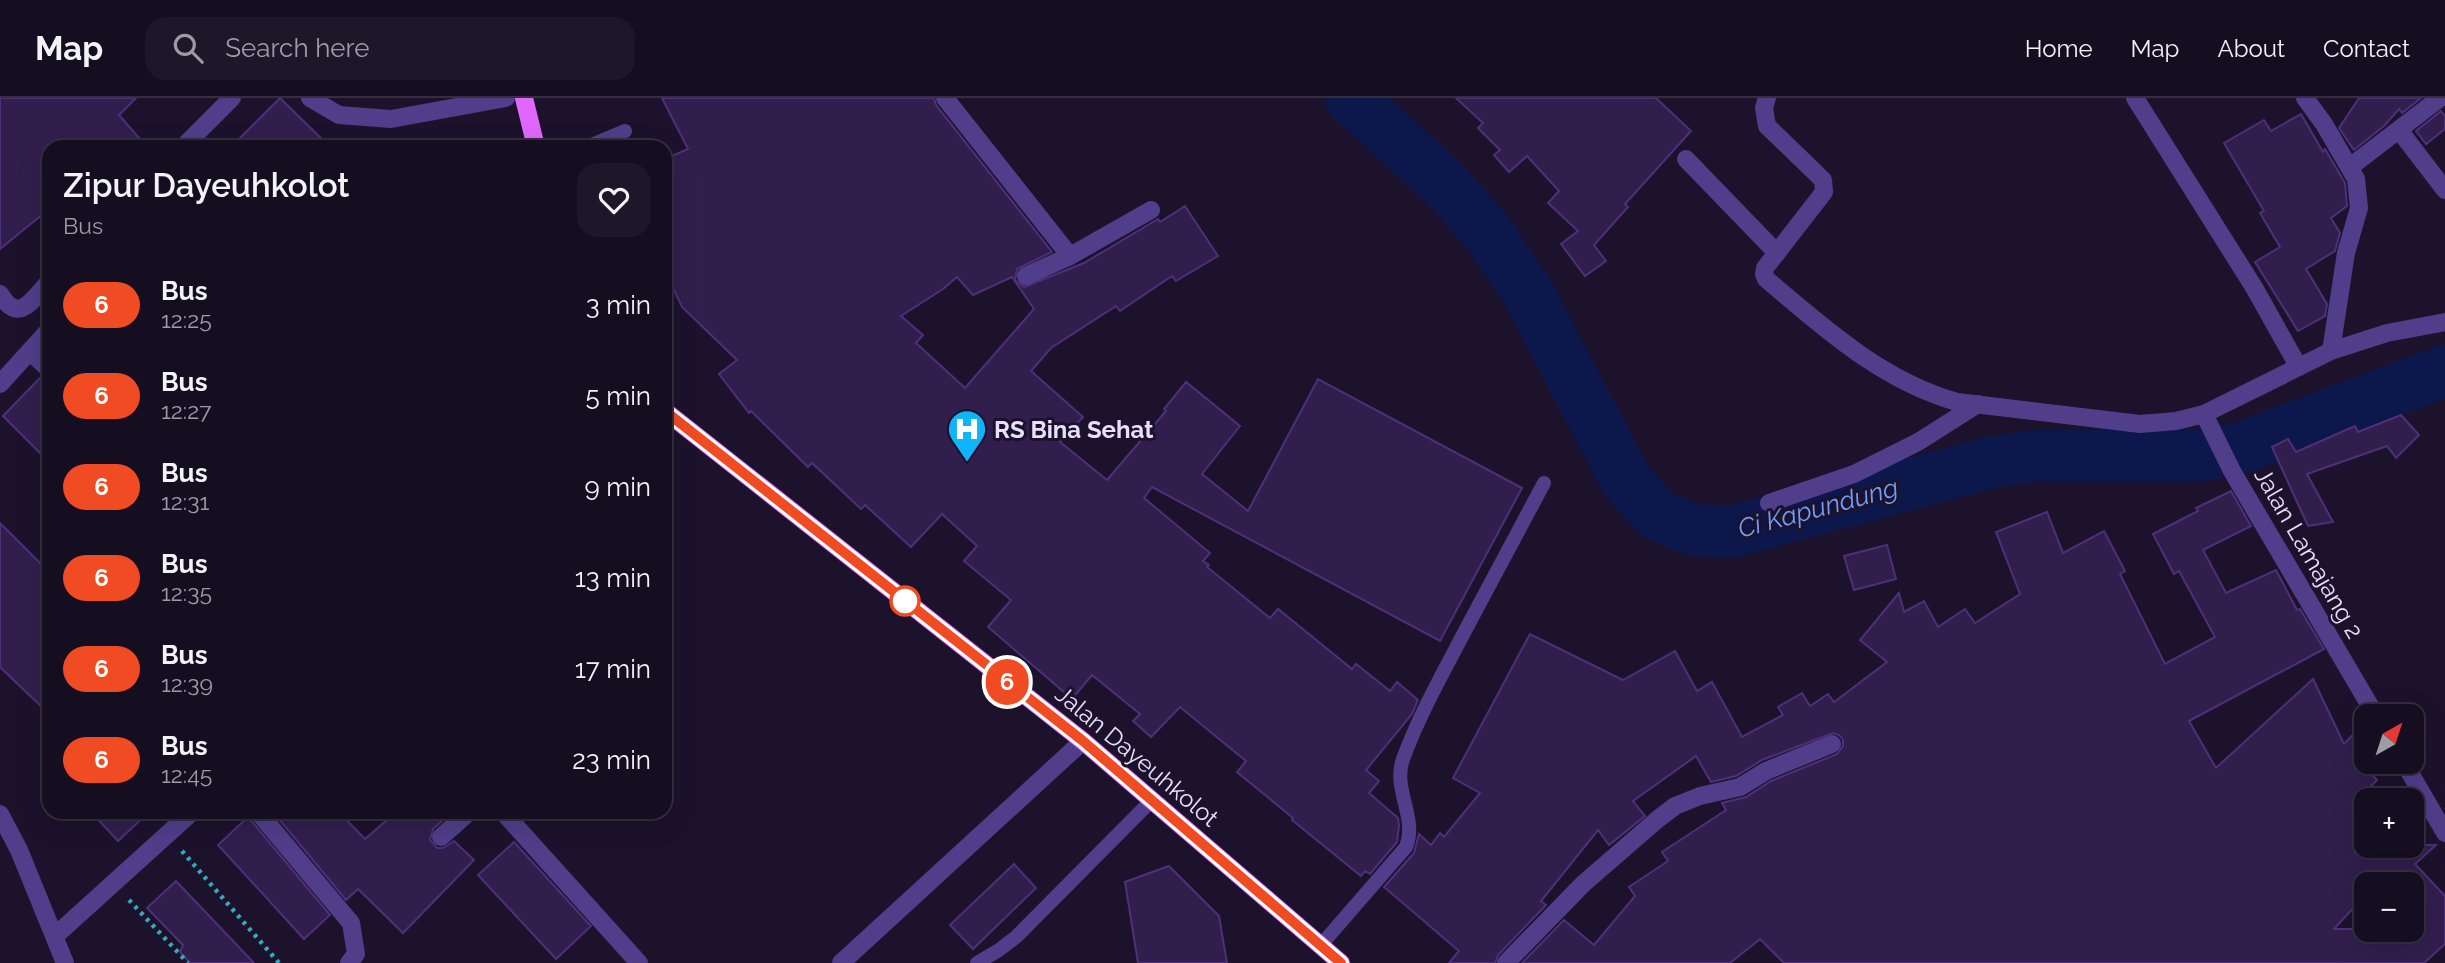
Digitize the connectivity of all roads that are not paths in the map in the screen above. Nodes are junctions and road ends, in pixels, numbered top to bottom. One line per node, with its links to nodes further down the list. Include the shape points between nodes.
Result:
1 (232, 98): 12 (street)
2 (310, 98): 3 (street, via 339,115 391,119)
3 (506, 98)
4 (524, 98): 13 (main road)
5 (945, 98): 20 (street)
6 (1767, 98): 19 (street, via 1767,127 1825,186)
7 (2135, 98): 29 (street)
8 (2305, 98): 16 (street)
9 (2440, 98): 10 (street)
10 (2399, 130): 16 (street); 17 (street)
11 (625, 131): 14 (lane)
12 (190, 140)
13 (534, 140)
14 (604, 140)
15 (1686, 159): 19 (street)
16 (2350, 167): 26 (street, via 2356,179 2358,208)
17 (2445, 190)
18 (1151, 210): 20 (street)
19 (1777, 253): 31 (street, via 1765,268 1766,279 1841,343 1936,396)
20 (1070, 256): 21 (street)
21 (1026, 276)
22 (42, 290): 23 (street, via 19,310 6,305)
23 (0, 294)
24 (2445, 322): 26 (street, via 2386,333)
25 (42, 338): 27 (street)
26 (2331, 351): 29 (street)
27 (30, 352): 28 (street); 30 (street)
28 (42, 363)
29 (2298, 366): 33 (street)
30 (0, 384)
31 (1978, 404): 33 (street, via 2140,424); 35 (street, via 1918,442 1854,474)
32 (672, 417): 37 (main road, Jalan Dayeuhkolot)
33 (2207, 420): 36 (street, Jalan Lamajang 2, via 2232,471)
34 (1544, 482): 49 (lane, via 1423,710 1402,762 1403,798 1411,828 1406,847)
35 (1769, 503)
36 (2369, 704)
37 (1083, 741): 40 (main road, Jalan Dayeuhkolot); 53 (street)
38 (1832, 744): 56 (street, via 1740,787 1675,806 1583,884)
39 (2411, 774): 46 (street)
40 (1153, 799): 49 (main road, Jalan Dayeuhkolot); 54 (lane, via 1016,937)
41 (0, 814): 48 (street)
42 (184, 819): 48 (street)
43 (264, 819): 51 (street, via 351,923 356,954)
44 (461, 819): 47 (street)
45 (509, 819): 52 (street)
46 (2445, 833)
47 (441, 837)
48 (55, 936): 50 (street)
49 (1321, 945): 55 (main road, Jalan Dayeuhkolot)
50 (65, 963)
51 (349, 963)
52 (639, 963)
53 (841, 963)
54 (978, 963)
55 (1340, 963)
56 (1506, 963)

